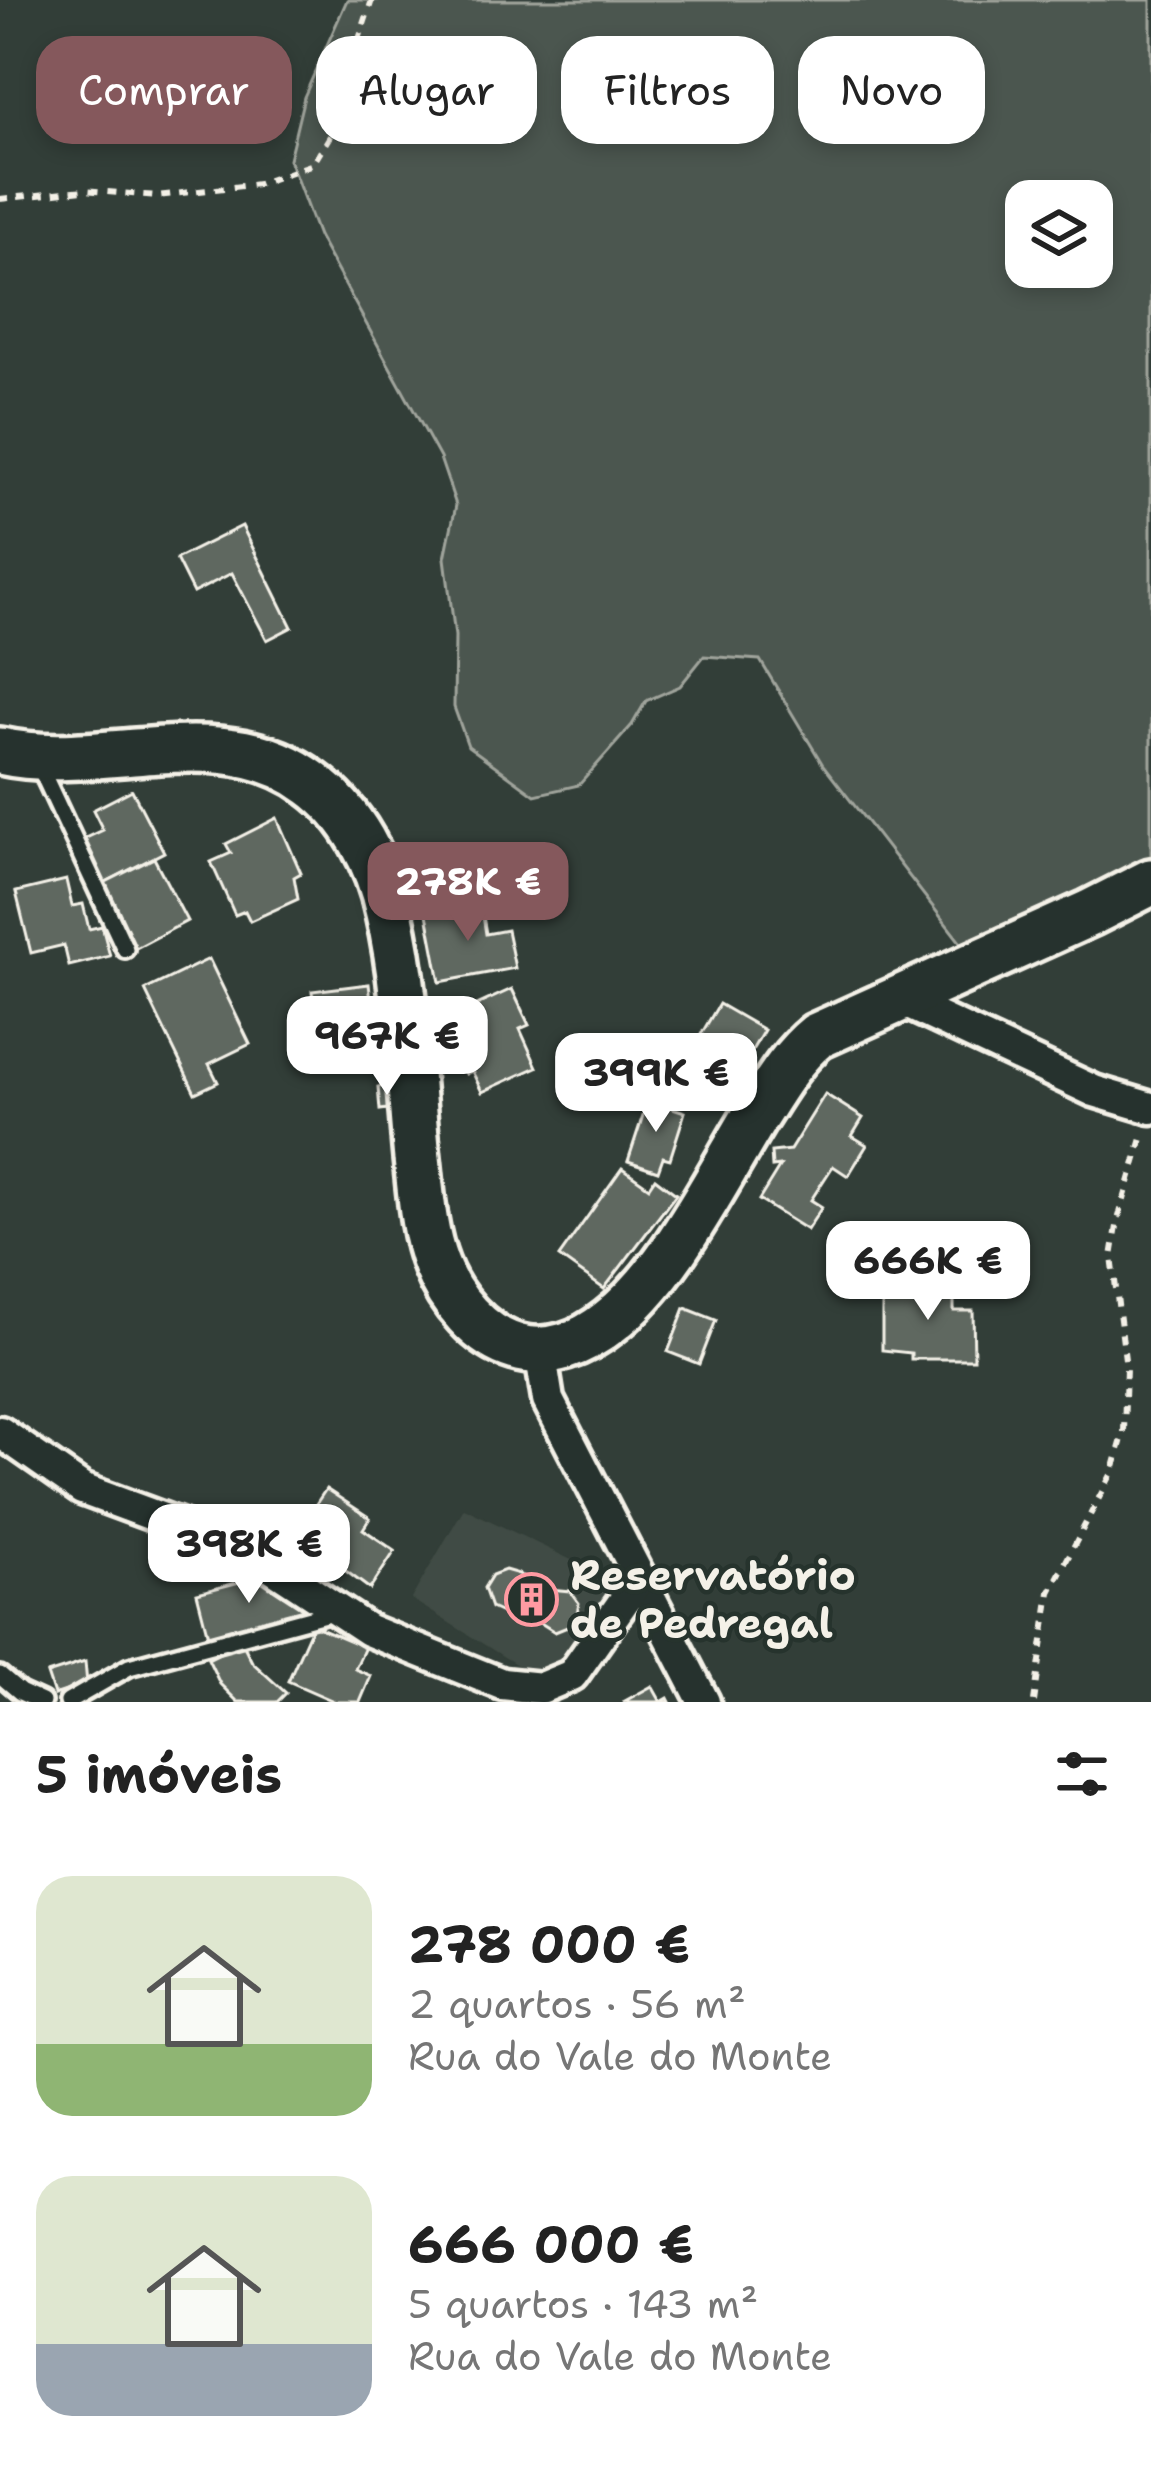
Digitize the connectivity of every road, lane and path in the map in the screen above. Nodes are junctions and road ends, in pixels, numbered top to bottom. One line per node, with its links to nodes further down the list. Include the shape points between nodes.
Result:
1 (372, 0): 2 (path, via 335,126 313,164 258,184 157,196 84,190)
2 (0, 199)
3 (18, 754): 5 (lane); 8 (street, via 249,755 310,781 341,812 372,860 389,912 423,1214 436,1264 458,1303 489,1334)
4 (1151, 882): 6 (street)
5 (125, 949)
6 (896, 998): 7 (street, via 1105,1096); 8 (street, via 808,1043 626,1309 584,1338)
7 (1151, 1108): 16 (path, via 1113,1244 1127,1381 1122,1445 1050,1592)
8 (540, 1350): 10 (street, via 548,1400)
9 (0, 1432): 11 (street, via 82,1489 247,1550)
10 (640, 1578): 11 (street, via 583,1665 542,1688 478,1677); 15 (street)
11 (340, 1610): 14 (lane, via 129,1666)
12 (0, 1675): 13 (lane)
13 (42, 1702)
14 (68, 1702)
15 (704, 1702)
16 (1034, 1702)

